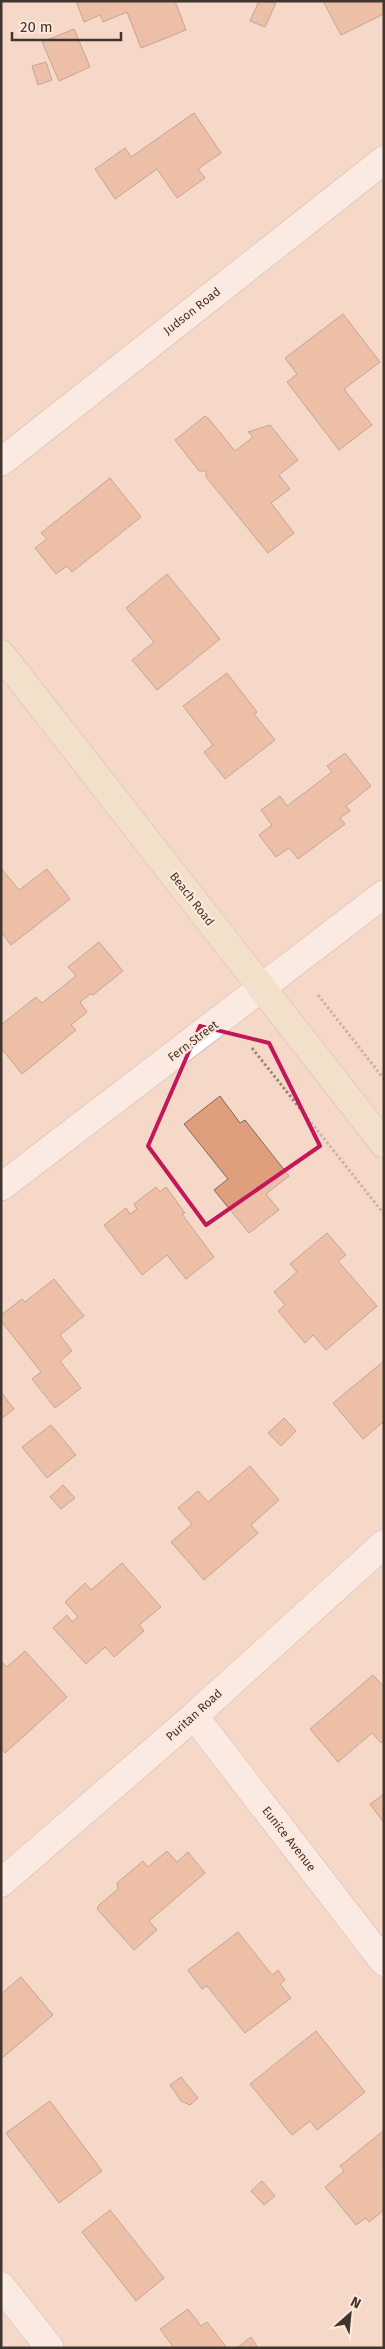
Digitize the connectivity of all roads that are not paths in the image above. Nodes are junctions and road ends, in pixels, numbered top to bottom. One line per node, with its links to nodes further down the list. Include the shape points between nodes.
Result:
1 (384, 160): 2 (street, Judson Road)
2 (1, 462)
3 (1, 654): 5 (street, Beach Road)
4 (384, 894): 5 (street, Fern Street)
5 (261, 989): 6 (street, Beach Road); 7 (street, Fern Street)
6 (384, 1144)
7 (1, 1188)
8 (384, 1544): 9 (street, Puritan Road)
9 (194, 1716): 10 (street, Puritan Road); 11 (street, Eunice Avenue)
10 (1, 1883)
11 (384, 1962)
12 (1, 2286): 13 (street)
13 (50, 2348)

